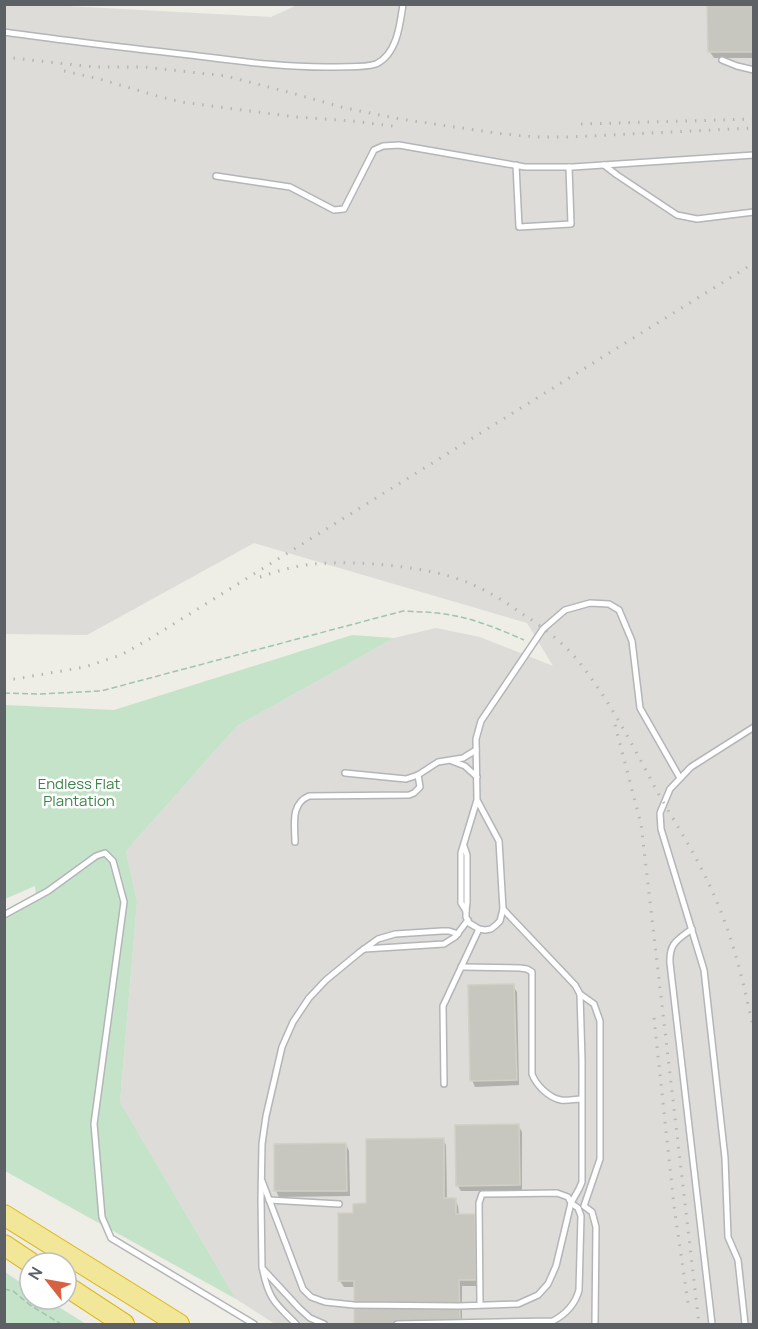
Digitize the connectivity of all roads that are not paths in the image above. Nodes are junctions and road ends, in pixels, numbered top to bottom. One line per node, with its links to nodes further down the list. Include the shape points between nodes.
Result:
1 (403, 4): 2 (lane, via 392,50 374,65 268,64)
2 (4, 32)
3 (722, 60): 4 (lane)
4 (753, 70)
5 (753, 154): 7 (lane)
6 (516, 165): 8 (lane); 8 (lane, via 519,227 571,224); 9 (lane, via 399,145 383,146 374,150 344,209 334,210 290,188)
7 (604, 165): 8 (lane); 10 (lane, via 677,215 697,219)
8 (568, 167)
9 (216, 176)
10 (753, 212)
11 (753, 727): 17 (lane)
12 (476, 750): 13 (lane); 16 (lane); 17 (lane, via 481,721 543,629 566,610 590,603 609,604 619,610 633,641 640,708)
13 (452, 761): 15 (lane, via 438,762); 16 (lane)
14 (345, 773): 15 (lane, via 406,779)
15 (418, 775): 19 (lane, via 420,787 409,795 305,798 296,808)
16 (477, 777): 18 (lane)
17 (680, 778): 23 (lane, via 670,789 660,813 661,829)
18 (477, 800): 20 (lane, via 499,841); 22 (lane, via 461,853 461,903)
19 (295, 842)
20 (503, 909): 24 (lane, via 496,925); 28 (lane)
21 (4, 915): 43 (lane, via 48,891 96,856 105,853 113,861 124,902 94,1124 102,1217 111,1238)
22 (468, 920): 24 (lane); 25 (lane)
23 (692, 929): 48 (lane, via 672,947 670,963); 49 (lane, via 704,970 725,1158 728,1237 738,1260)
24 (479, 930): 27 (lane)
25 (458, 934): 26 (lane, via 441,945); 26 (lane, via 395,934 378,939)
26 (363, 950): 31 (lane, via 309,998 282,1047 266,1116)
27 (461, 967): 29 (lane, via 443,1006); 30 (lane, via 520,968 532,972 535,1082 560,1100)
28 (580, 994): 30 (lane); 47 (lane, via 594,1004 600,1022 600,1159 584,1206 592,1212 596,1227)
29 (444, 1084)
30 (582, 1099): 33 (lane, via 582,1182)
31 (262, 1181): 32 (lane); 38 (lane)
32 (269, 1200): 34 (lane); 40 (lane, via 303,1289 311,1297 354,1305)
33 (571, 1203): 40 (lane, via 548,1284 538,1295 518,1304); 40 (lane, via 568,1197 557,1193 482,1194); 46 (lane, via 581,1216 579,1290 564,1315 553,1322)
34 (339, 1204)
35 (4, 1215): 42 (highway)
36 (4, 1245): 37 (highway)
37 (18, 1254)
38 (262, 1268): 44 (lane, via 273,1300); 45 (lane, via 310,1318)
39 (78, 1294): 41 (highway)
40 (480, 1305)
41 (124, 1324)
42 (179, 1324)
43 (254, 1324)
44 (296, 1324)
45 (324, 1324)
46 (397, 1324)
47 (595, 1324)
48 (712, 1324)
49 (745, 1324)

